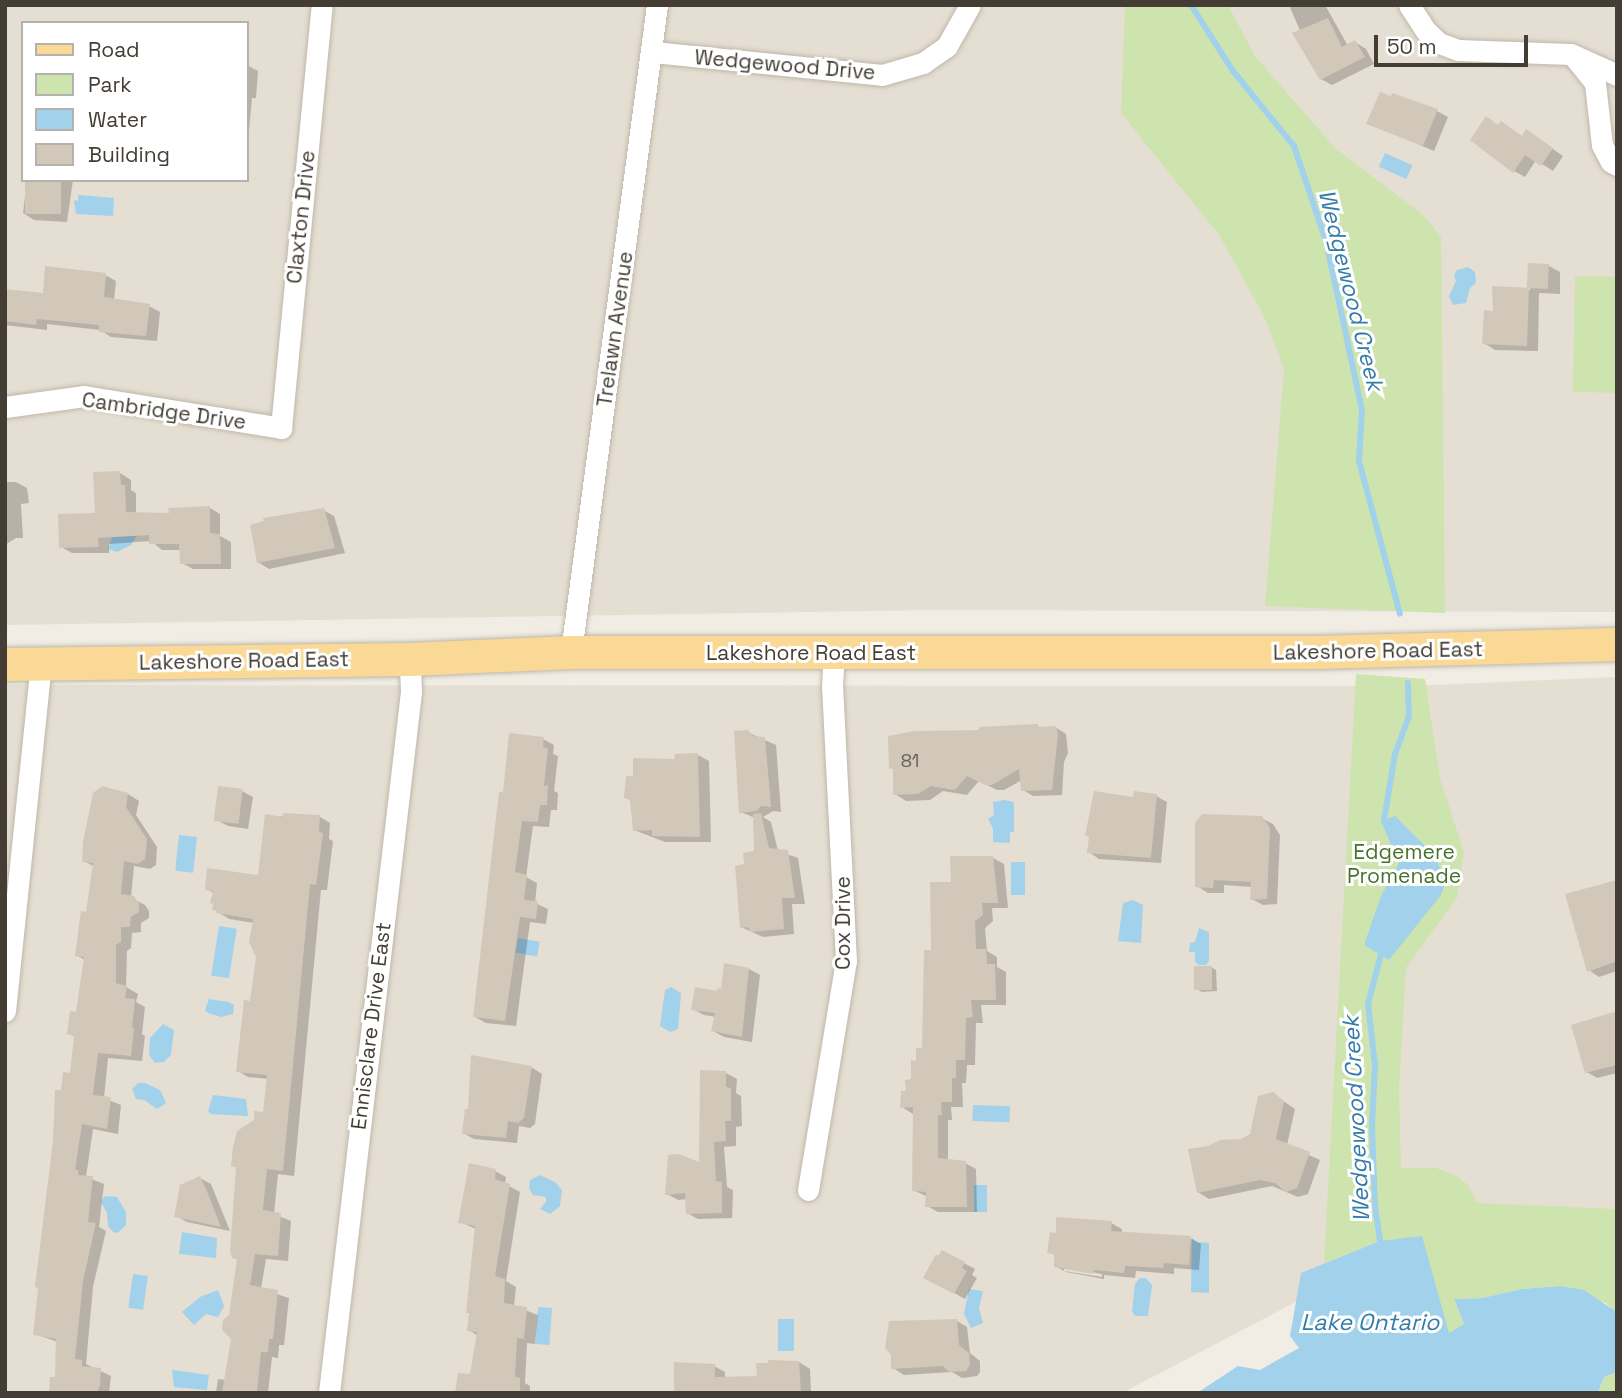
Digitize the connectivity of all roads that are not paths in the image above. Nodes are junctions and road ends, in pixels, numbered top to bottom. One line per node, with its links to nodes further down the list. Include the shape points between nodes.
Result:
1 (322, 5): 10 (street, Claxton Drive)
2 (657, 5): 5 (street, Trelawn Avenue)
3 (970, 5): 5 (street, Wedgewood Drive, via 947,46 923,63 882,75)
4 (1409, 5): 6 (street, via 1439,43 1458,50)
5 (653, 52): 12 (street, Trelawn Avenue)
6 (1571, 54): 7 (street); 8 (street, via 1595,83 1602,145)
7 (1617, 75)
8 (1617, 165)
9 (5, 407): 10 (street, Cambridge Drive, via 84,396)
10 (281, 428)
11 (1617, 644): 13 (main road, Lakeshore Road East, via 1395,652)
12 (571, 652): 13 (main road, Lakeshore Road East); 14 (main road, Lakeshore Road East)
13 (834, 654): 18 (street, Cox Drive, via 846,961)
14 (410, 659): 16 (main road, Lakeshore Road East); 19 (street, Ennisclare Drive East, via 411,692)
15 (5, 664): 16 (main road, Lakeshore Road East)
16 (41, 664): 17 (street)
17 (5, 1011)
18 (808, 1190)
19 (329, 1393)

